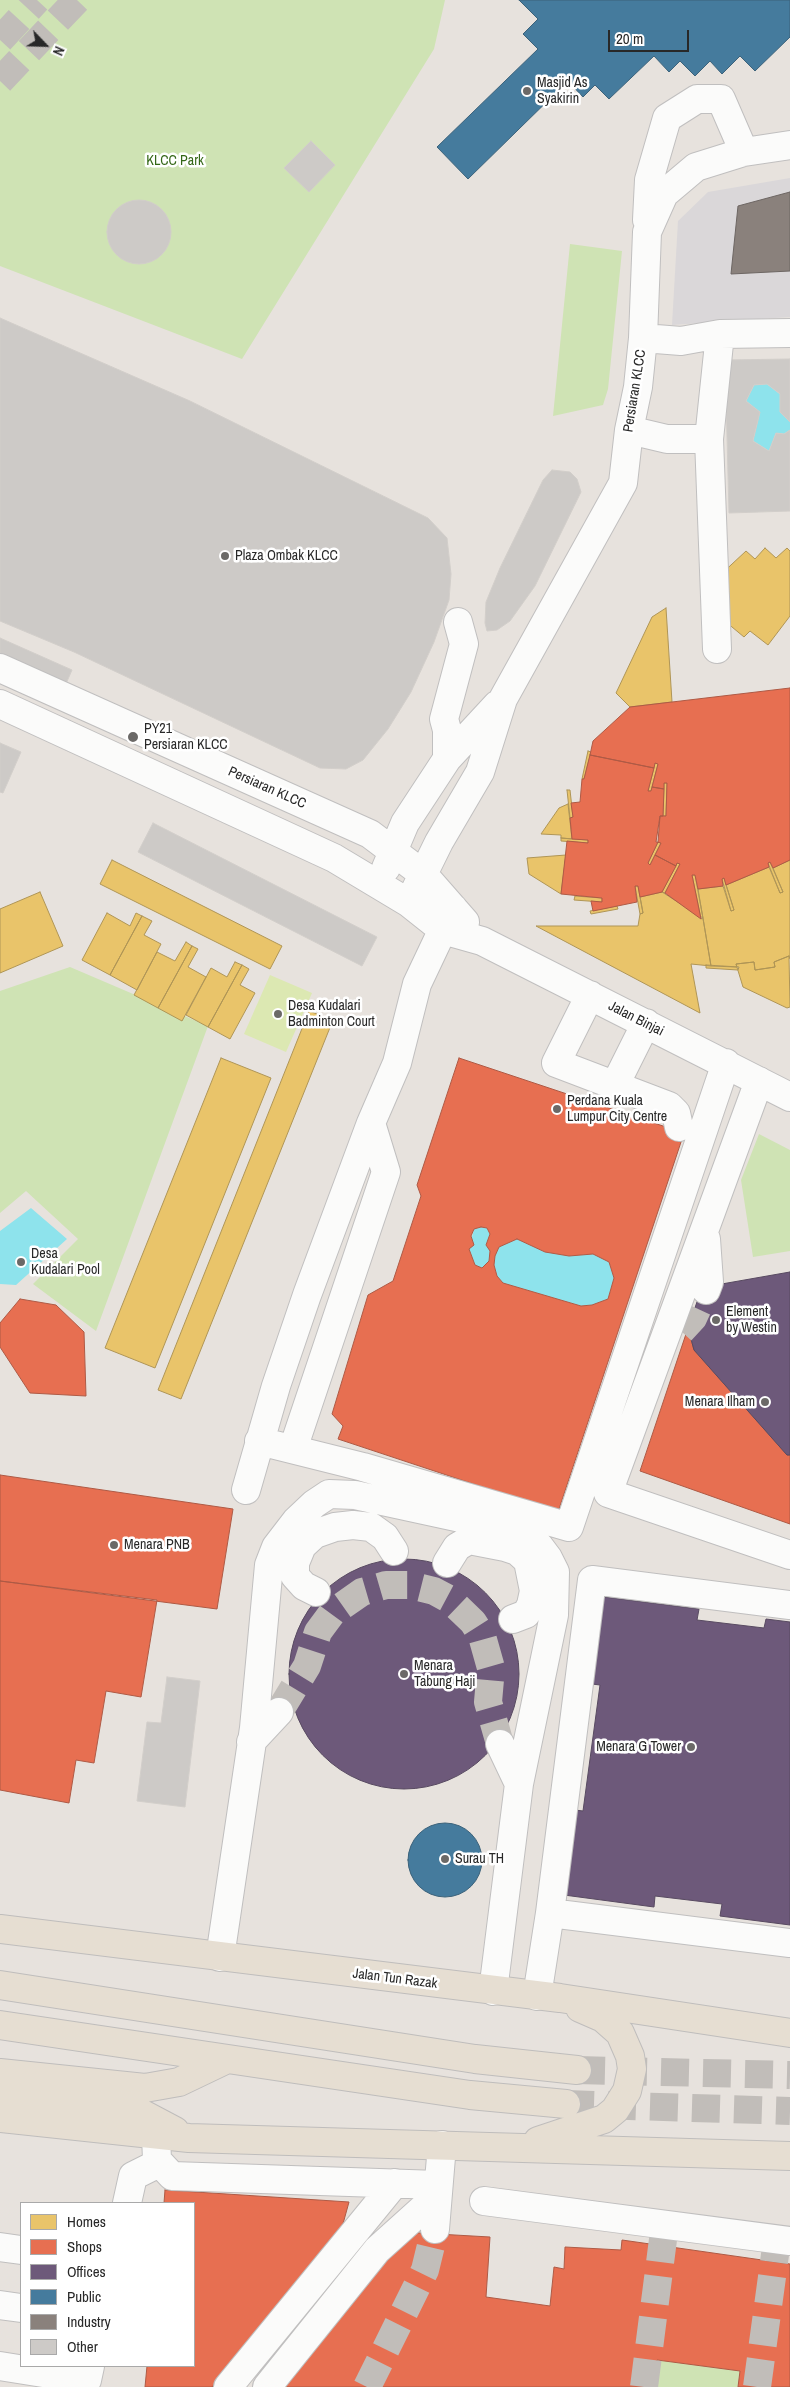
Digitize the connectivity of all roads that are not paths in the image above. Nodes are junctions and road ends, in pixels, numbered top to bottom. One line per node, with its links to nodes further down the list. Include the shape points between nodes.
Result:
1 (790, 145): 2 (street, Persiaran KLCC)
2 (744, 152): 3 (street, Persiaran KLCC, via 696,167 664,194); 3 (street, via 721,99 697,98 667,118 648,180)
3 (647, 232): 6 (street, Persiaran KLCC)
4 (790, 333): 5 (street)
5 (720, 334): 6 (street, via 681,341); 8 (street)
6 (643, 338): 7 (street, Persiaran KLCC)
7 (629, 430): 8 (street, via 668,439); 12 (street, Persiaran KLCC, via 623,483)
8 (709, 438): 10 (street)
9 (458, 622): 14 (street, via 464,644 444,718)
10 (716, 649)
11 (0, 668): 15 (street, Persiaran KLCC, via 370,834)
12 (503, 699): 14 (street, Persiaran KLCC); 16 (street, Persiaran KLCC, via 480,772)
13 (0, 704): 17 (street, via 334,858)
14 (447, 760): 15 (street, Persiaran KLCC, via 405,823)
15 (392, 852): 16 (street, Persiaran KLCC); 17 (street, Persiaran KLCC)
16 (423, 874): 18 (street, Persiaran KLCC); 19 (street, Persiaran KLCC)
17 (379, 883): 18 (street)
18 (410, 903): 19 (street)
19 (448, 919): 20 (street, Jalan Binjai, via 482,942); 26 (street, via 417,984 397,1063)
20 (590, 995): 21 (street, Jalan Binjai); 24 (street, via 556,1063)
21 (646, 1023): 22 (street, Jalan Binjai); 24 (street)
22 (726, 1063): 23 (street, Jalan Binjai); 35 (street, via 666,1217 569,1527 465,1490)
23 (759, 1081): 25 (street, Jalan Binjai); 28 (street)
24 (616, 1085): 27 (street, via 674,1110)
25 (790, 1097)
26 (371, 1123): 29 (street, via 386,1172); 31 (street)
27 (679, 1127)
28 (705, 1228): 30 (street, via 709,1282); 33 (street)
29 (349, 1277): 31 (street); 35 (street)
30 (706, 1290)
31 (307, 1295): 34 (street)
32 (682, 1331): 33 (street)
33 (659, 1354): 38 (street, via 647,1407 608,1493)
34 (259, 1441): 35 (street); 36 (street)
35 (293, 1449)
36 (246, 1490)
37 (394, 1551): 40 (street, via 386,1537 371,1527 336,1527 315,1534 302,1546 295,1563 295,1576)
38 (790, 1555)
39 (447, 1563): 42 (street, via 457,1547 469,1540 517,1551 528,1561 534,1591 526,1614)
40 (316, 1592)
41 (790, 1605): 47 (street, via 592,1580 591,1632)
42 (512, 1619)
43 (279, 1712): 44 (street)
44 (252, 1742): 46 (street, via 269,1565 276,1547 296,1521 329,1494 354,1495 507,1528 539,1546 548,1558 555,1572 554,1614); 50 (street)
45 (500, 1744): 46 (street)
46 (519, 1784): 52 (street)
47 (550, 1913): 49 (street); 53 (street)
48 (0, 1929): 50 (main road, Jalan Tun Razak)
49 (790, 1943)
50 (220, 1956): 52 (main road, Jalan Tun Razak)
51 (0, 1985): 57 (main road, via 476,2059)
52 (493, 1991): 53 (main road, Jalan Tun Razak)
53 (549, 1997): 55 (main road, Jalan Tun Razak); 65 (main road, via 602,2018 620,2033 630,2056 630,2082 615,2110 604,2118)
54 (0, 2026): 56 (main road)
55 (790, 2033)
56 (225, 2060): 58 (main road, via 179,2082 145,2088); 60 (main road, via 470,2095)
57 (577, 2070)
58 (0, 2073)
59 (0, 2096): 63 (main road, via 141,2113)
60 (566, 2104)
61 (0, 2118): 62 (main road)
62 (156, 2135): 63 (main road); 67 (street)
63 (189, 2138): 64 (main road)
64 (442, 2145): 65 (main road); 69 (street)
65 (517, 2147): 66 (main road)
66 (790, 2156)
67 (159, 2163): 68 (street, via 172,2176); 71 (street, via 133,2176)
68 (396, 2183): 69 (street); 80 (street)
69 (438, 2191): 72 (street); 81 (street, via 377,2250)
70 (484, 2201): 73 (street)
71 (127, 2202)
72 (435, 2229)
73 (790, 2241)
74 (0, 2247): 75 (street)
75 (20, 2250)
76 (0, 2305): 77 (street)
77 (20, 2308)
78 (0, 2366): 79 (street, via 87,2380)
79 (90, 2367)
80 (228, 2387)
81 (267, 2387)

